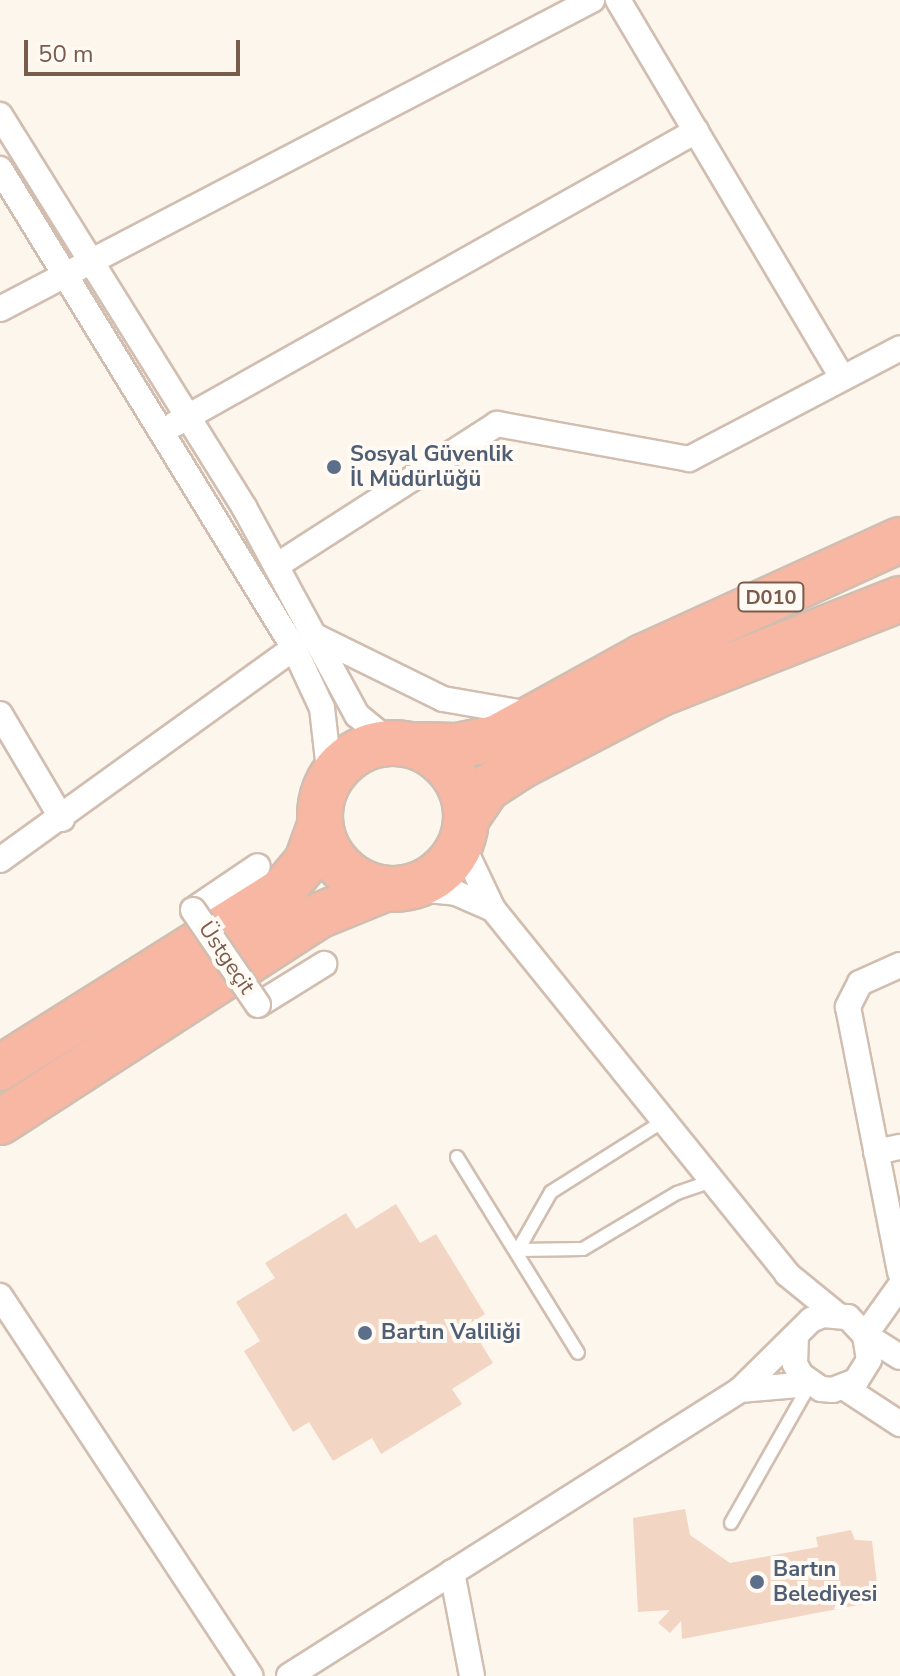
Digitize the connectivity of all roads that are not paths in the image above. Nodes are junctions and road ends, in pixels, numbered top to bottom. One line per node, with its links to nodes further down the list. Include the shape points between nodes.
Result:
1 (592, 0): 6 (street)
2 (618, 0): 4 (street)
3 (0, 115): 6 (street)
4 (696, 131): 10 (street); 11 (street)
5 (0, 169): 7 (street)
6 (92, 264): 7 (street); 11 (street)
7 (66, 276): 8 (street); 12 (street)
8 (0, 309)
9 (900, 348): 10 (street)
10 (842, 378): 14 (street, via 689,459 497,424)
11 (189, 418): 12 (street); 14 (street)
12 (161, 431): 17 (street)
13 (900, 540): 19 (highway, D010, via 643,657)
14 (276, 566): 16 (street)
15 (886, 603): 24 (highway, via 659,694 533,759 487,788)
16 (317, 637): 19 (street, via 443,699); 20 (street, via 357,715)
17 (294, 648): 21 (street, via 322,708); 22 (street)
18 (0, 714): 22 (street)
19 (542, 715): 20 (highway, via 496,738 457,746)
20 (402, 744): 21 (highway, via 346,760); 24 (highway, via 453,773 463,795)
21 (330, 778): 23 (highway)
22 (62, 819): 25 (street)
23 (320, 825): 27 (highway, via 341,868 361,882); 31 (highway, via 307,861 283,890)
24 (464, 830): 27 (highway, via 449,863); 28 (street)
25 (0, 860)
26 (258, 866): 29 (street, Üstgeçit, bridge, via 193,910 258,1005)
27 (396, 888): 28 (street, via 456,893); 33 (highway, via 318,916)
28 (493, 909): 32 (street)
29 (324, 964)
30 (900, 965): 35 (street, via 860,983 848,1007)
31 (0, 1068)
32 (665, 1120): 37 (street); 38 (lane, via 551,1192)
33 (0, 1122)
34 (900, 1147): 35 (street)
35 (876, 1152): 39 (street)
36 (457, 1157): 38 (lane)
37 (711, 1181): 38 (lane, via 677,1193 583,1249); 40 (street)
38 (518, 1250): 47 (lane)
39 (900, 1272)
40 (787, 1274): 44 (street); 45 (street)
41 (900, 1286): 43 (street)
42 (0, 1296): 56 (street)
43 (886, 1308): 44 (street); 46 (street)
44 (842, 1316): 45 (street, via 823,1315); 46 (street)
45 (799, 1334): 50 (street, via 795,1364); 52 (street)
46 (865, 1335): 48 (street); 49 (street)
47 (578, 1353)
48 (900, 1358): 49 (street)
49 (869, 1360): 51 (street); 53 (street)
50 (810, 1384): 51 (street); 52 (street); 54 (lane)
51 (845, 1388): 53 (street)
52 (740, 1390): 55 (street)
53 (896, 1419)
54 (731, 1523)
55 (452, 1572): 57 (street); 58 (street)
56 (251, 1676)
57 (289, 1676)
58 (472, 1676)

